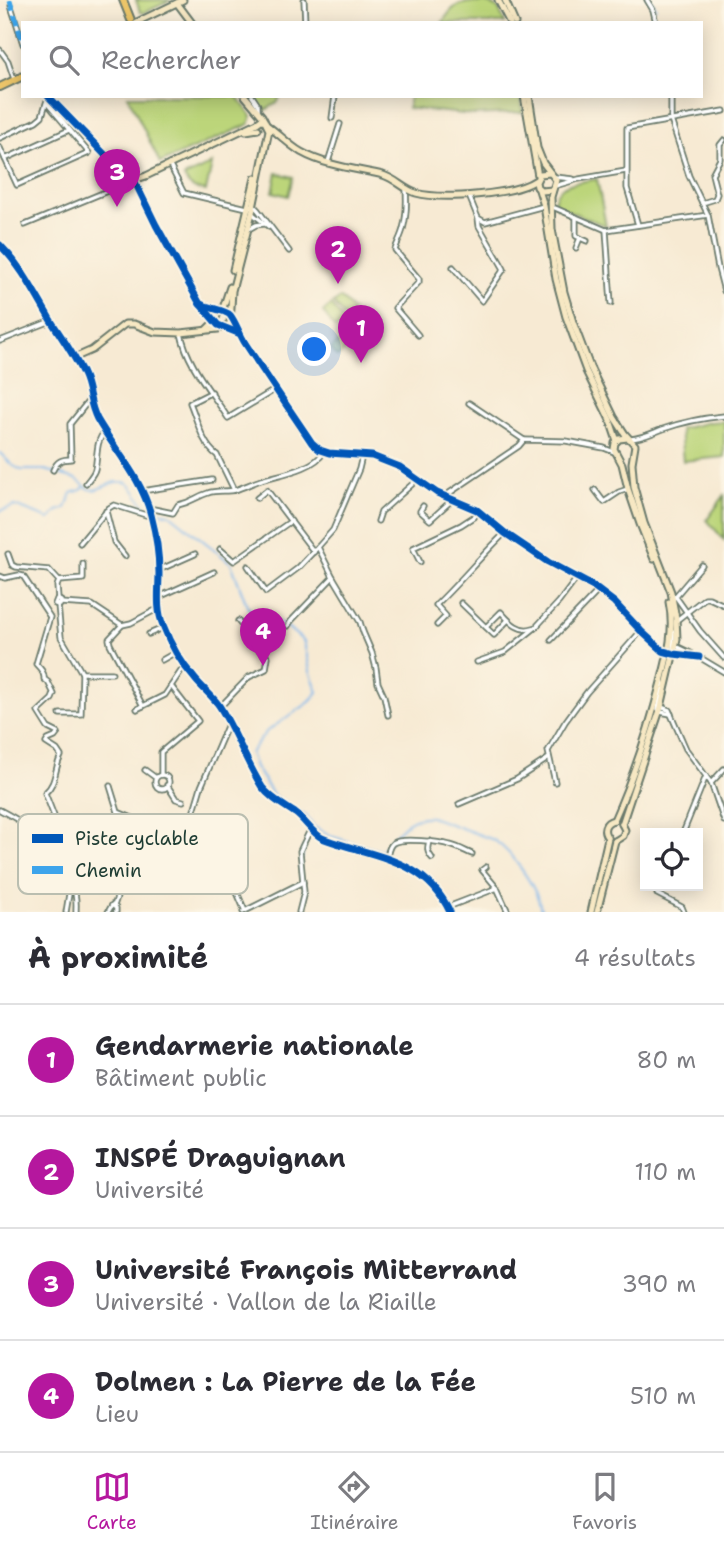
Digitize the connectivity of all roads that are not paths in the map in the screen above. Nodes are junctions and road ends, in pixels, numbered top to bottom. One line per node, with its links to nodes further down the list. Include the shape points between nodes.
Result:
1 (123, 0): 8 (main road)
2 (304, 0): 11 (street)
3 (498, 0): 12 (street)
4 (505, 0): 13 (street)
5 (647, 0): 14 (street)
6 (180, 1): 9 (street); 10 (street)
7 (10, 2): 15 (street)
8 (133, 21)
9 (135, 21)
10 (191, 21)
11 (305, 21)
12 (511, 21)
13 (511, 21)
14 (656, 21)
15 (21, 38)
16 (0, 50): 18 (street)
17 (21, 77): 18 (main road)
18 (15, 80): 19 (main road)
19 (0, 87)
20 (247, 98): 27 (street)
21 (253, 98): 27 (street)
22 (335, 98): 29 (street)
23 (526, 98): 41 (street, via 537,148)
24 (526, 98): 42 (street)
25 (671, 98): 30 (street)
26 (47, 99): 33 (street); 34 (street, via 36,121); 44 (street)
27 (257, 111): 32 (street)
28 (724, 111): 30 (street)
29 (332, 118)
30 (671, 120): 40 (street, via 627,128); 50 (street)
31 (340, 124): 38 (street)
32 (264, 127): 38 (street, via 298,150); 39 (street, via 239,132); 53 (street); 53 (street, via 266,144)
33 (69, 130): 37 (street); 37 (street, via 89,153 17,185)
34 (0, 138)
35 (724, 140): 50 (street, via 712,174 717,194)
36 (0, 148): 37 (street)
37 (5, 159)
38 (328, 162): 47 (street, via 388,177)
39 (169, 164): 44 (street); 53 (street, via 184,193)
40 (626, 171): 43 (street); 59 (street, via 626,188)
41 (553, 175): 42 (street, via 543,172); 43 (street); 46 (street)
42 (537, 178): 45 (street); 48 (street)
43 (579, 179): 46 (street)
44 (134, 180): 58 (street); 71 (street)
45 (522, 187): 48 (street); 49 (street)
46 (554, 188): 48 (street); 90 (street, via 554,241 573,322 614,417)
47 (406, 189): 49 (street); 80 (street, via 408,211 395,250 419,282 395,308)
48 (539, 189): 51 (street)
49 (469, 196): 56 (street)
50 (702, 203): 54 (street)
51 (544, 206): 56 (street, via 485,222); 92 (street, via 562,302 586,371 610,420)
52 (555, 208): 55 (street)
53 (250, 209): 57 (street); 60 (street); 62 (street); 72 (street)
54 (708, 215): 59 (street); 69 (street)
55 (576, 217): 61 (street); 63 (street, via 576,236)
56 (478, 218): 68 (street, via 505,269 482,300)
57 (264, 224): 60 (street); 62 (street)
58 (25, 225)
59 (638, 225): 61 (street)
60 (272, 229): 67 (street)
61 (606, 229): 70 (street)
62 (247, 230): 73 (street)
63 (580, 238): 64 (street); 66 (street)
64 (587, 241)
65 (0, 245): 74 (street, via 22,269)
66 (576, 248)
67 (289, 251)
68 (453, 267)
69 (724, 291)
70 (611, 303)
71 (200, 304): 72 (street); 75 (street)
72 (220, 309): 73 (street); 75 (street)
73 (230, 316): 76 (street, via 230,324); 79 (street)
74 (51, 321): 81 (street); 82 (street)
75 (215, 321): 76 (street); 77 (street)
76 (224, 327): 77 (street); 79 (street)
77 (206, 330): 78 (street)
78 (181, 333): 82 (street, via 125,324); 84 (street, via 189,360)
79 (238, 333): 83 (street)
80 (418, 335)
81 (0, 341)
82 (74, 358): 85 (street)
83 (276, 389): 84 (street, via 228,418); 94 (street, via 312,443)
84 (212, 392): 101 (street, via 190,403)
85 (90, 400): 88 (street); 96 (street, via 70,424 71,459 62,459)
86 (469, 403): 91 (street)
87 (724, 416): 89 (street)
88 (105, 431): 99 (street, via 96,450 95,471); 103 (street)
89 (646, 436): 90 (street); 93 (street)
90 (629, 438): 92 (street, via 622,438); 93 (street)
91 (524, 440): 92 (street); 104 (street)
92 (617, 449): 93 (street, via 625,458); 100 (street)
93 (634, 451): 133 (street, via 634,487)
94 (324, 452): 95 (street); 101 (street, via 299,469)
95 (362, 456): 97 (street, via 394,463); 115 (street, via 333,530)
96 (53, 470)
97 (418, 479): 104 (street); 112 (street, via 381,512)
98 (212, 480): 103 (street)
99 (86, 483)
100 (628, 489): 102 (street, via 604,502); 141 (street)
101 (234, 490): 109 (street, via 209,493 178,505 173,513)
102 (595, 490)
103 (142, 491): 109 (street)
104 (444, 497): 106 (street)
105 (257, 498): 111 (street, via 267,489)
106 (452, 500): 107 (street, via 430,520 420,511); 110 (street)
107 (423, 506)
108 (106, 511): 109 (street, via 117,505); 114 (street); 120 (street, via 114,542)
109 (150, 512): 125 (street)
110 (481, 512): 113 (street); 121 (street, via 413,548)
111 (291, 521): 116 (street, via 234,561); 117 (street)
112 (378, 521)
113 (505, 533): 129 (street); 145 (street, via 436,606 446,615)
114 (80, 543)
115 (318, 547): 117 (street); 128 (street)
116 (219, 549)
117 (314, 552): 124 (street, via 267,592)
118 (8, 554): 130 (street, via 12,565 50,570)
119 (195, 554): 125 (street)
120 (125, 556)
121 (420, 562)
122 (83, 564): 130 (street, via 83,579)
123 (702, 565): 133 (street)
124 (247, 566)
125 (159, 570): 132 (street)
126 (214, 572): 132 (street)
127 (0, 576): 185 (street, via 23,576 50,617 36,664 54,694 38,712 48,728 58,733 46,743 61,756 51,788 45,793)
128 (333, 577): 146 (street); 170 (street, via 360,622)
129 (577, 578): 131 (street); 143 (street)
130 (59, 581): 134 (street)
131 (599, 590): 149 (street); 151 (street)
132 (159, 597): 137 (street)
133 (674, 598): 138 (street); 139 (street)
134 (59, 602): 144 (street, via 92,605); 162 (street, via 61,637)
135 (461, 603): 147 (street)
136 (724, 605): 139 (street, via 705,598)
137 (159, 608): 144 (street); 148 (street)
138 (675, 610): 139 (street); 141 (street)
139 (687, 613): 141 (street); 157 (street)
140 (509, 620): 143 (street, via 523,630); 147 (street, via 501,612); 147 (street, via 494,635)
141 (674, 620): 153 (street)
142 (238, 621): 166 (street, via 245,637 268,662 266,669 249,677)
143 (541, 622): 159 (street, via 505,652)
144 (122, 625): 165 (street, via 110,644)
145 (437, 625)
146 (288, 626)
147 (486, 627)
148 (163, 628): 150 (street); 154 (street)
149 (641, 631): 152 (street); 172 (street, via 587,692 548,751)
150 (149, 634)
151 (551, 640)
152 (653, 642): 153 (street); 155 (street)
153 (673, 645): 155 (street); 156 (street)
154 (176, 652): 158 (street); 160 (street)
155 (671, 653): 156 (street); 168 (street)
156 (699, 657): 161 (street)
157 (724, 658)
158 (162, 660)
159 (477, 662)
160 (185, 665): 164 (street); 166 (street)
161 (724, 672)
162 (82, 673): 163 (street); 169 (street, via 81,714)
163 (112, 673)
164 (171, 686): 165 (street, via 165,695); 175 (street, via 198,721 161,752)
165 (143, 706): 167 (street)
166 (220, 707): 171 (street)
167 (137, 709)
168 (658, 709): 176 (street, via 671,714 686,749); 188 (street); 191 (street)
169 (60, 714)
170 (388, 715)
171 (228, 722): 187 (street); 193 (street, via 264,790)
172 (549, 758): 178 (street); 183 (street, via 517,779)
173 (724, 769): 179 (street)
174 (145, 770): 177 (street)
175 (161, 775): 177 (street); 180 (street, via 168,779)
176 (706, 776): 179 (street); 192 (street)
177 (156, 778): 180 (street, via 158,787)
178 (555, 782)
179 (711, 783): 190 (street)
180 (167, 785): 182 (street, via 176,799)
181 (110, 786): 186 (street)
182 (183, 801)
183 (459, 804)
184 (0, 810): 189 (street)
185 (53, 814)
186 (122, 814)
187 (193, 814)
188 (614, 820): 191 (street); 194 (street, via 604,829)
189 (18, 821)
190 (724, 821)
191 (622, 824): 196 (street, via 624,836)
192 (685, 828)
193 (310, 829): 198 (street); 201 (street, via 300,851)
194 (608, 838): 196 (street); 217 (street)
195 (429, 841): 197 (street); 198 (street, via 398,841 389,848); 199 (street)
196 (615, 841): 218 (street)
197 (472, 854)
198 (387, 858): 209 (street, via 423,876)
199 (432, 858)
200 (486, 867): 202 (street, via 482,870)
201 (303, 881): 210 (street); 215 (street)
202 (497, 888): 209 (street); 216 (street)
203 (658, 891): 219 (street)
204 (69, 894): 211 (street)
205 (76, 894): 212 (street)
206 (118, 894): 208 (street)
207 (238, 894): 210 (street)
208 (114, 906): 213 (street); 214 (street)
209 (449, 910)
210 (246, 911)
211 (66, 912)
212 (76, 912)
213 (108, 912)
214 (116, 912)
215 (299, 912)
216 (508, 912)
217 (591, 912)
218 (597, 912)
219 (684, 912)

